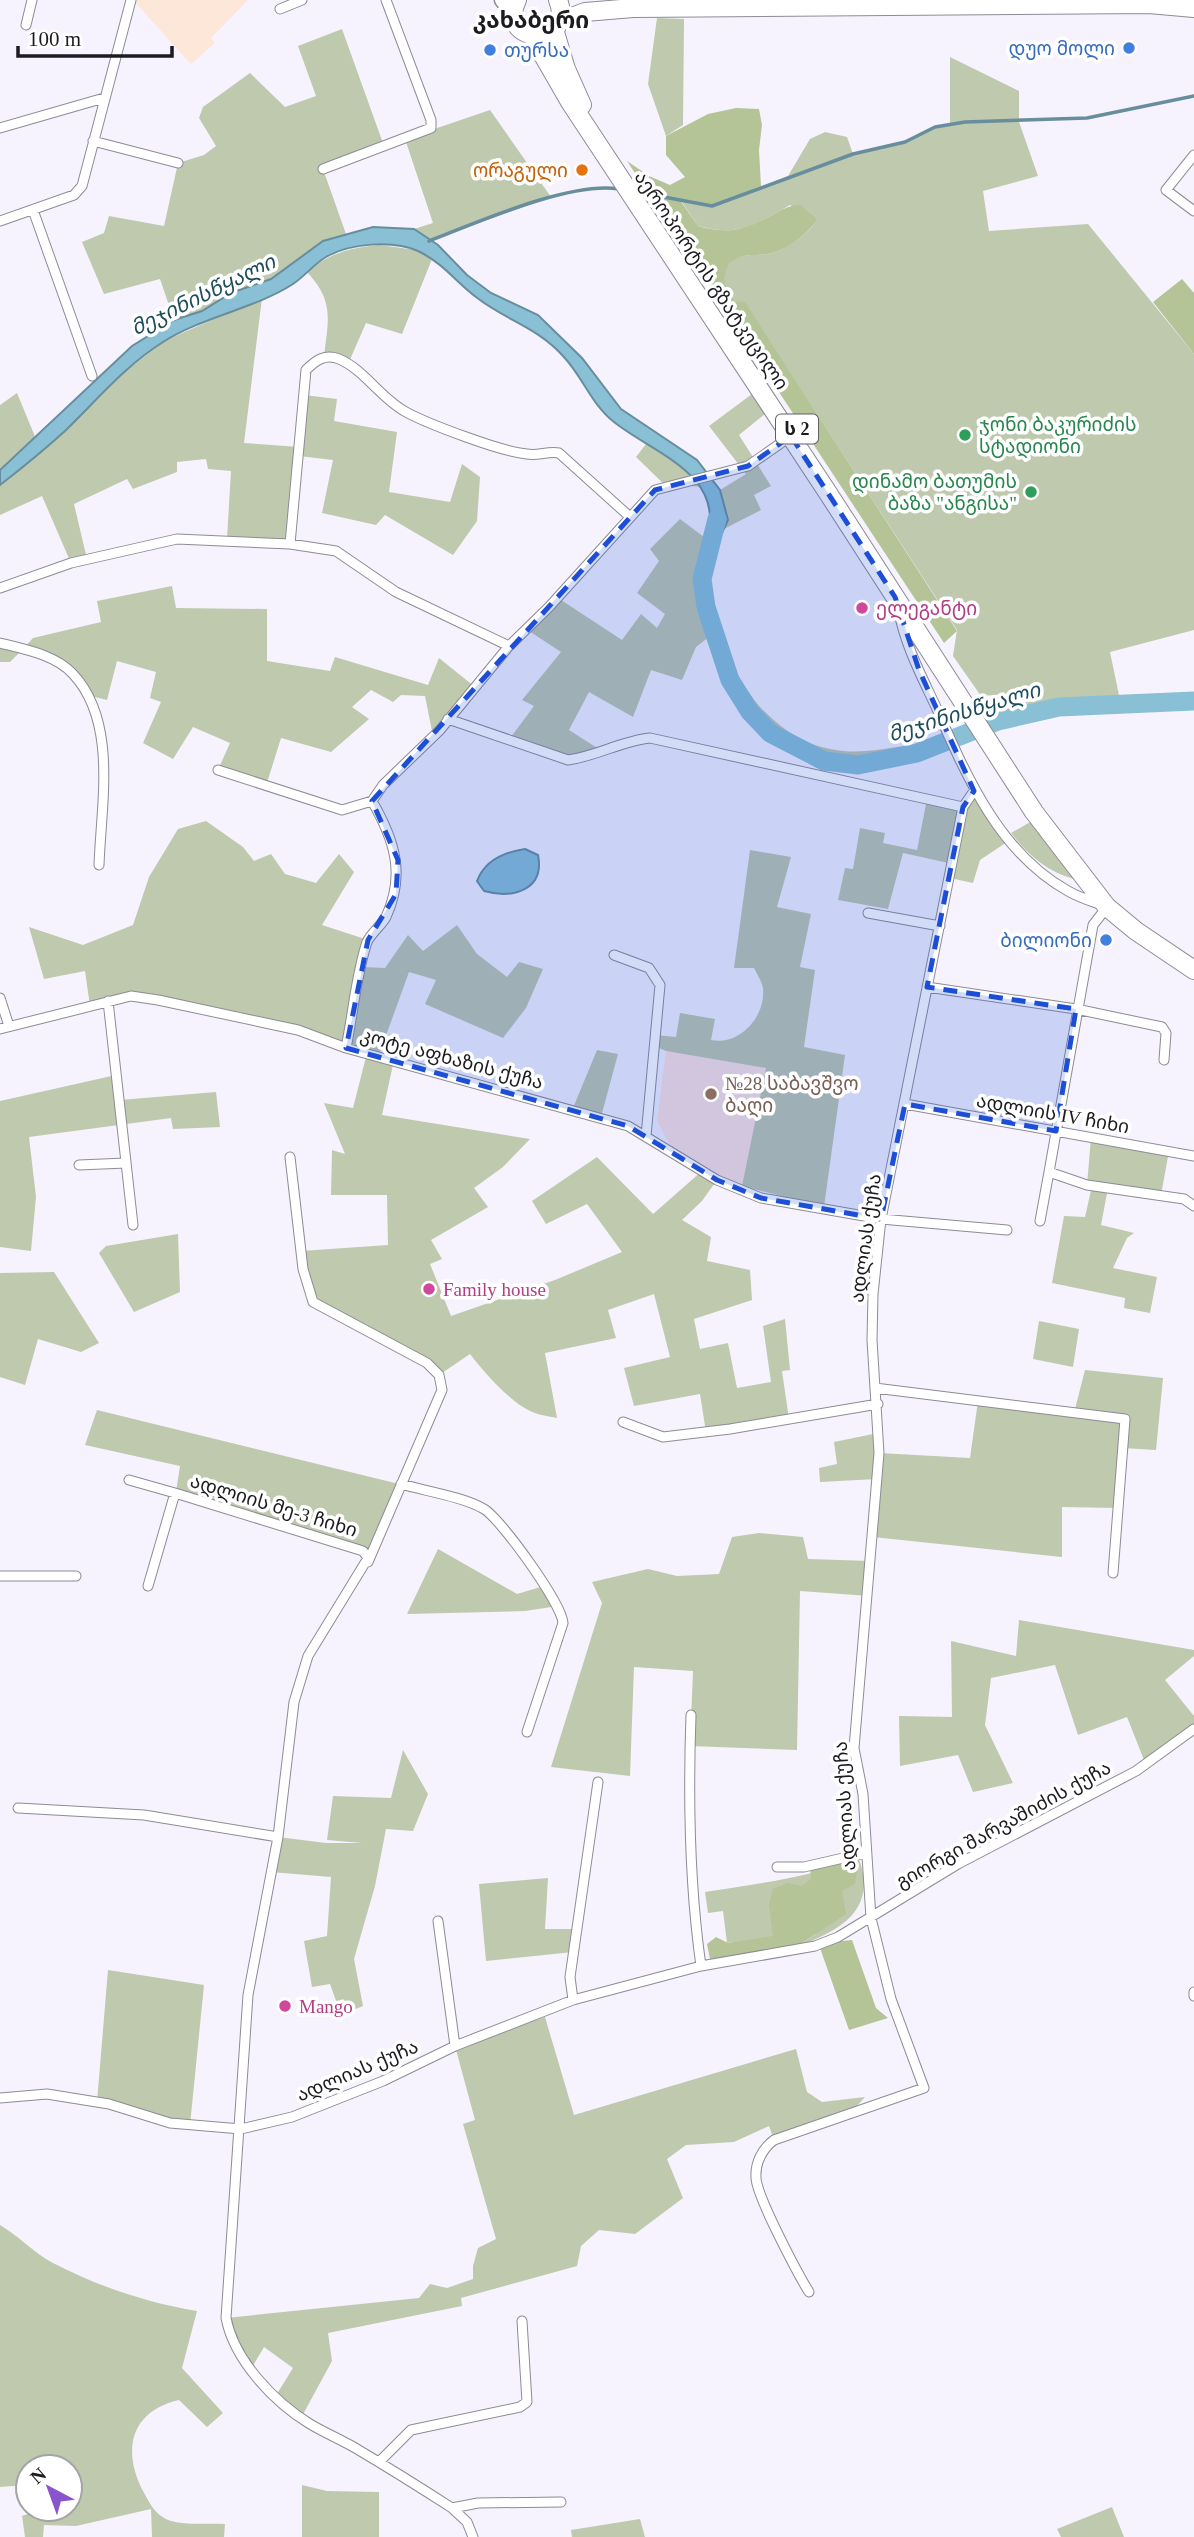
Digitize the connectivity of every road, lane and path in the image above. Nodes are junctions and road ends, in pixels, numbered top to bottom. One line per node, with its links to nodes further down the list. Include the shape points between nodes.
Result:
1 (32, 0): 12 (street)
2 (131, 0): 15 (street)
3 (302, 0): 11 (street)
4 (386, 0): 20 (street, via 431,128)
5 (558, 0): 13 (highway, აეროპორტის გზატკეცილი)
6 (594, 0): 9 (highway)
7 (1068, 3): 9 (highway); 10 (highway)
8 (511, 4): 14 (highway, აეროპორტის გზატკეცილი, via 519,27)
9 (633, 8): 13 (highway, via 586,12)
10 (1194, 8)
11 (280, 9)
12 (26, 25)
13 (557, 25): 14 (highway); 21 (highway, აეროპორტის გზატკეცილი / ს 2, via 578,99)
14 (532, 36): 21 (highway, აეროპორტის გზატკეცილი / ს 2, via 550,73)
15 (104, 98): 16 (street); 17 (street)
16 (0, 128)
17 (93, 141): 19 (street); 23 (street, via 82,186 75,195)
18 (1194, 155): 24 (street, via 1166,190)
19 (178, 163)
20 (323, 169)
21 (625, 178): 22 (highway, აეროპორტის გზატკეცილი / ს 2)
22 (646, 209): 27 (highway, აეროპორტის გზატკეცილი / ს 2); 34 (highway, აეროპორტის გზატკეცილი / ს 2)
23 (33, 210): 25 (street); 26 (street)
24 (1194, 211)
25 (0, 221)
26 (92, 376)
27 (791, 436): 28 (street, via 748,466 656,491); 31 (highway, აეროპორტის გზატკეცილი / ს 2)
28 (629, 516): 29 (street, via 559,453 530,455 508,450 405,412 357,370 337,358 324,357 306,370); 33 (street)
29 (290, 544): 30 (street, via 177,540 71,563); 33 (street, via 336,551 396,593)
30 (0, 587)
31 (895, 597): 34 (highway, აეროპორტის გზატკეცილი / ს 2); 37 (street, via 910,647)
32 (0, 643): 40 (street, via 58,662 87,695 102,741)
33 (509, 646): 35 (street)
34 (974, 711): 41 (highway, აეროპორტის გზატკეცილი / ს 2, via 1034,812)
35 (448, 719): 38 (street); 39 (street, via 568,760 586,758 628,740 650,738)
36 (218, 770): 38 (street, via 342,810)
37 (974, 791): 39 (street, ადლიას ქუჩა); 42 (street, via 1010,840)
38 (372, 801): 54 (street, via 389,830 398,860 396,894 368,940)
39 (963, 807): 45 (street, ადლიას ქუჩა)
40 (99, 865)
41 (1089, 879): 42 (street); 43 (highway, აეროპორტის გზატკეცილი / ს 2); 47 (highway, აეროპორტის გზატკეცილი / ს 2, via 1140,925)
42 (1067, 891): 43 (street)
43 (1107, 907): 48 (highway, აეროპორტის გზატკეცილი / ს 2); 52 (street, via 1093,925)
44 (868, 913): 45 (street)
45 (940, 926): 49 (street, ადლიას ქუჩა)
46 (614, 955): 58 (street, via 649,968 660,985)
47 (1194, 960)
48 (1194, 970)
49 (927, 987): 52 (street); 56 (street, ადლიას ქუჩა)
50 (0, 998): 53 (street)
51 (108, 1002): 53 (street, კოტე აფხაზის ქუჩა); 54 (street, კოტე აფხაზის ქუჩა, via 131,996 158,1000 298,1030); 61 (street)
52 (1076, 1009): 55 (street, via 1162,1027 1166,1033); 57 (street)
53 (5, 1027)
54 (346, 1048): 58 (street, კოტე აფხაზის ქუჩა, via 573,1108)
55 (1164, 1060)
56 (905, 1104): 57 (street, ადლიის IV ჩიხი); 65 (street, ადლიას ქუჩა)
57 (1056, 1131): 59 (street, ადლიის IV ჩიხი); 63 (street)
58 (646, 1136): 65 (street, კოტე აფხაზის ქუჩა, via 717,1180 761,1198)
59 (1194, 1156)
60 (290, 1157): 73 (street, via 303,1269 313,1302 427,1363 439,1376 442,1390)
61 (127, 1163): 62 (street); 67 (street)
62 (79, 1165)
63 (1049, 1172): 64 (street, via 1087,1185 1184,1199); 66 (street)
64 (1194, 1206)
65 (881, 1219): 68 (street, კოტე აფხაზის ქუჩა); 69 (street, ადლიას ქუჩა, via 873,1294)
66 (1040, 1221)
67 (134, 1225)
68 (1007, 1230)
69 (875, 1388): 70 (street, ადლიას ქუჩა); 76 (street, via 1125,1419)
70 (878, 1404): 71 (street, via 663,1437); 86 (street, ადლიას ქუჩა, via 879,1453 854,1748 863,1794)
71 (623, 1422)
72 (129, 1480): 74 (street)
73 (401, 1484): 75 (street); 82 (street, via 482,1508 502,1527 558,1606 563,1623)
74 (175, 1493): 75 (street, ადლიის მე-3 ჩიხი, via 363,1551); 79 (street, ადლიის მე-3 ჩიხი)
75 (367, 1564): 85 (street, ადლიის მე-3 ჩიხი, via 308,1656 294,1702)
76 (1112, 1573)
77 (0, 1576): 78 (street)
78 (76, 1576)
79 (148, 1586)
80 (691, 1715): 90 (street, via 688,1792)
81 (1194, 1728): 88 (street, გიორგი შარვაშიძის ქუჩა, via 1136,1771 958,1864)
82 (527, 1732)
83 (598, 1782): 91 (street, via 570,1977)
84 (18, 1808): 85 (street, via 144,1815)
85 (278, 1837): 94 (street, ადლიის მე-3 ჩიხი, via 248,1995)
86 (865, 1853): 87 (street, via 804,1867); 88 (street, ადლიას ქუჩა)
87 (777, 1867)
88 (871, 1918): 90 (street, ადლიას ქუჩა, via 816,1946); 95 (street, via 893,2007 924,2088 765,2147 757,2169 759,2190)
89 (438, 1921): 92 (street)
90 (701, 1966): 91 (street, ადლიას ქუჩა)
91 (573, 2000): 92 (street, ადლიას ქუჩა)
92 (455, 2046): 94 (street, ადლიას ქუჩა, via 368,2088 292,2117)
93 (0, 2098): 94 (street, ადლიას ქუჩა, via 47,2094 109,2104 170,2123)
94 (241, 2129): 97 (street, ადლიის მე-3 ჩიხი, via 226,2318 229,2336 282,2404)
95 (809, 2292)
96 (522, 2321): 97 (street, via 527,2402 411,2430)
97 (379, 2462): 99 (street, ადლიის მე-3 ჩიხი)
98 (561, 2501): 99 (street)
99 (452, 2508): 100 (street, via 467,2522)
100 (473, 2537)

